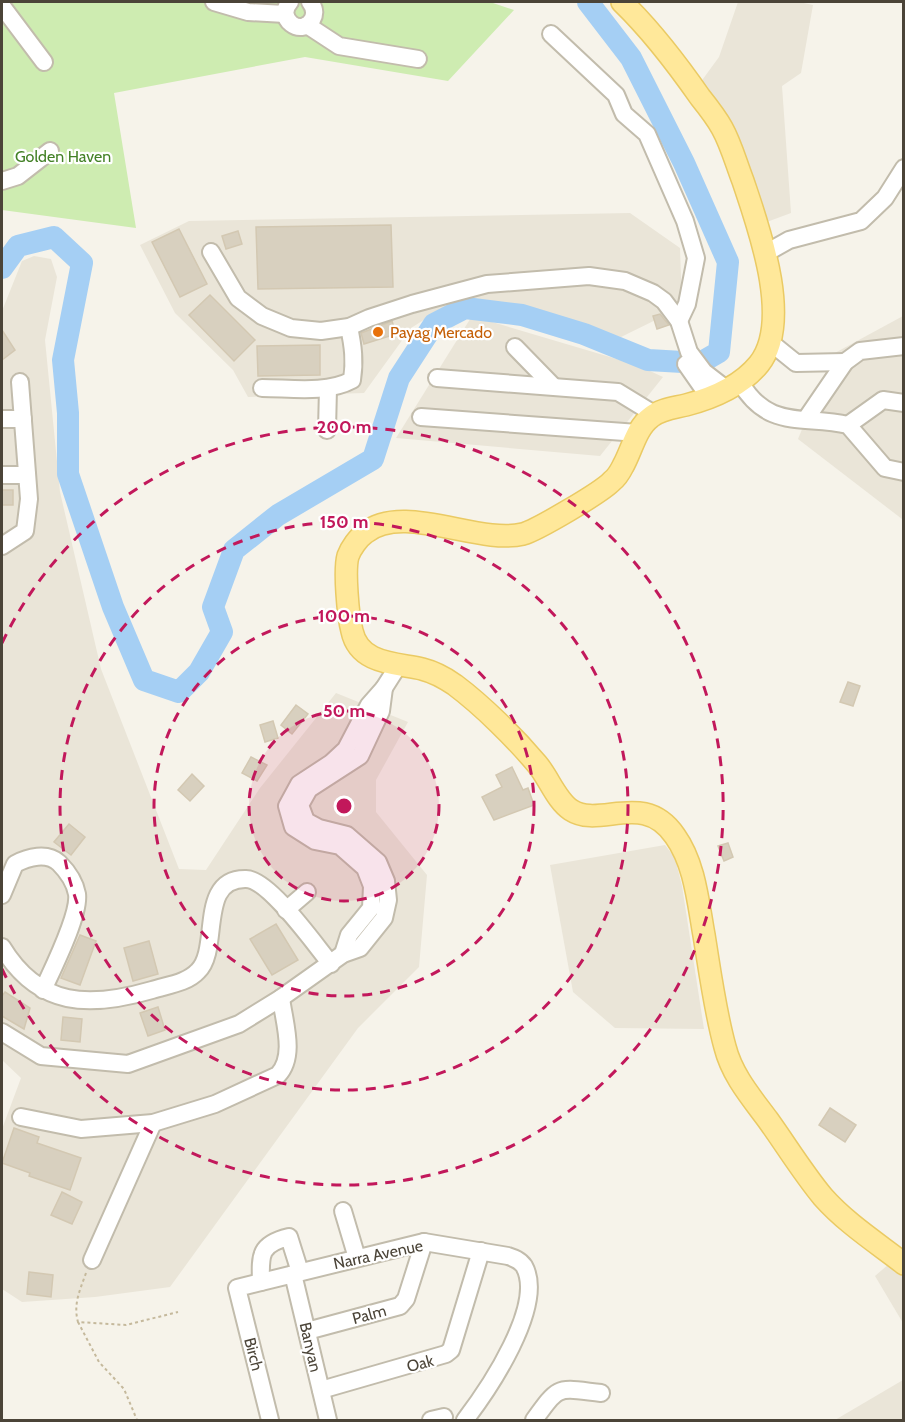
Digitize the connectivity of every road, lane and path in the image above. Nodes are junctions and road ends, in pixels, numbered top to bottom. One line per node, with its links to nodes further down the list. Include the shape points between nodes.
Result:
1 (214, 2): 5 (street, via 248,12)
2 (310, 2): 6 (street, via 314,15)
3 (622, 2): 14 (main road, via 687,79 722,128)
4 (2, 6): 9 (street)
5 (287, 8): 6 (street, via 288,22 295,27)
6 (307, 25): 8 (street, via 339,46)
7 (551, 34): 16 (street, via 616,95 624,114 647,134 686,221 696,258)
8 (418, 59)
9 (44, 62)
10 (50, 151): 12 (street, via 18,176)
11 (903, 168): 14 (street, via 885,198 861,221 789,240)
12 (2, 181)
13 (211, 252): 15 (street, via 238,298 262,316 291,328 321,331)
14 (766, 253): 17 (main road, via 773,297)
15 (349, 327): 16 (street, via 487,284 589,276 625,281 653,292 664,301); 24 (street, via 354,365 351,380)
16 (680, 327): 26 (street, via 685,354 698,373)
17 (770, 342): 20 (street, via 796,363); 26 (main road, via 756,369)
18 (903, 346): 20 (street, via 860,351)
19 (515, 347): 23 (street)
20 (845, 362): 32 (street)
21 (437, 378): 23 (street)
22 (20, 382): 30 (street)
23 (554, 386): 28 (street, via 618,392)
24 (328, 387): 25 (street); 34 (street)
25 (262, 388)
26 (725, 389): 28 (main road); 32 (street, via 747,395 768,413 784,419)
27 (903, 403): 33 (street, via 883,400)
28 (654, 414): 35 (main road)
29 (421, 417): 35 (street)
30 (23, 418): 31 (street); 38 (street)
31 (2, 419)
32 (806, 419): 33 (street)
33 (848, 425): 36 (street, via 885,468)
34 (327, 430)
35 (638, 433): 40 (main road, via 611,483 528,533 500,536 412,522 385,524 362,534 348,556 346,572 354,640 366,654)
36 (903, 472)
37 (2, 475): 38 (street)
38 (27, 475): 39 (street, via 25,531)
39 (2, 546)
40 (398, 666): 45 (street, via 384,688 381,711 353,752 309,789 300,805 306,821 347,835 378,862 386,881 388,900 384,918 360,948); 56 (main road, via 437,674 470,697 537,765 572,811 584,815 643,814 666,825 682,848 697,892 720,1027 733,1070 827,1201)
41 (307, 892): 43 (street)
42 (2, 895): 46 (street, via 15,864 32,857 57,861 75,886 77,906)
43 (286, 910): 45 (street); 46 (street, via 259,883 246,879 232,882 222,888 215,902 205,961 186,980 97,1002 73,1000)
44 (2, 947): 46 (street, via 13,966)
45 (337, 959): 47 (street)
46 (43, 990)
47 (281, 999): 48 (street, via 239,1024 128,1064 41,1056); 50 (street, via 288,1054 278,1075 215,1104)
48 (2, 1032)
49 (21, 1117): 50 (street, via 81,1130)
50 (153, 1123): 55 (street)
51 (343, 1211): 54 (street)
52 (424, 1242): 53 (street, Narra Avenue); 54 (street, Narra Avenue); 62 (street, Palm, via 406,1299 400,1306)
53 (482, 1251): 63 (street, Oak, via 451,1350); 68 (street, Narra Avenue, via 520,1261 527,1282 526,1305 503,1363)
54 (357, 1258): 57 (street, Narra Avenue)
55 (92, 1260): 61 (path, via 76,1301)
56 (903, 1264)
57 (297, 1273): 58 (street, Narra Avenue); 58 (street, Banyan, via 289,1237 267,1246); 62 (street, Banyan)
58 (261, 1282): 59 (street, Narra Avenue)
59 (237, 1288): 66 (street, Birch)
60 (178, 1312): 61 (path, via 126,1326)
61 (78, 1322): 65 (path, via 99,1362 124,1389)
62 (307, 1331): 63 (street, Banyan)
63 (321, 1390): 67 (street, Banyan)
64 (601, 1393): 69 (street, via 566,1389 553,1394)
65 (137, 1420)
66 (270, 1420)
67 (328, 1420)
68 (465, 1420)
69 (534, 1420)

